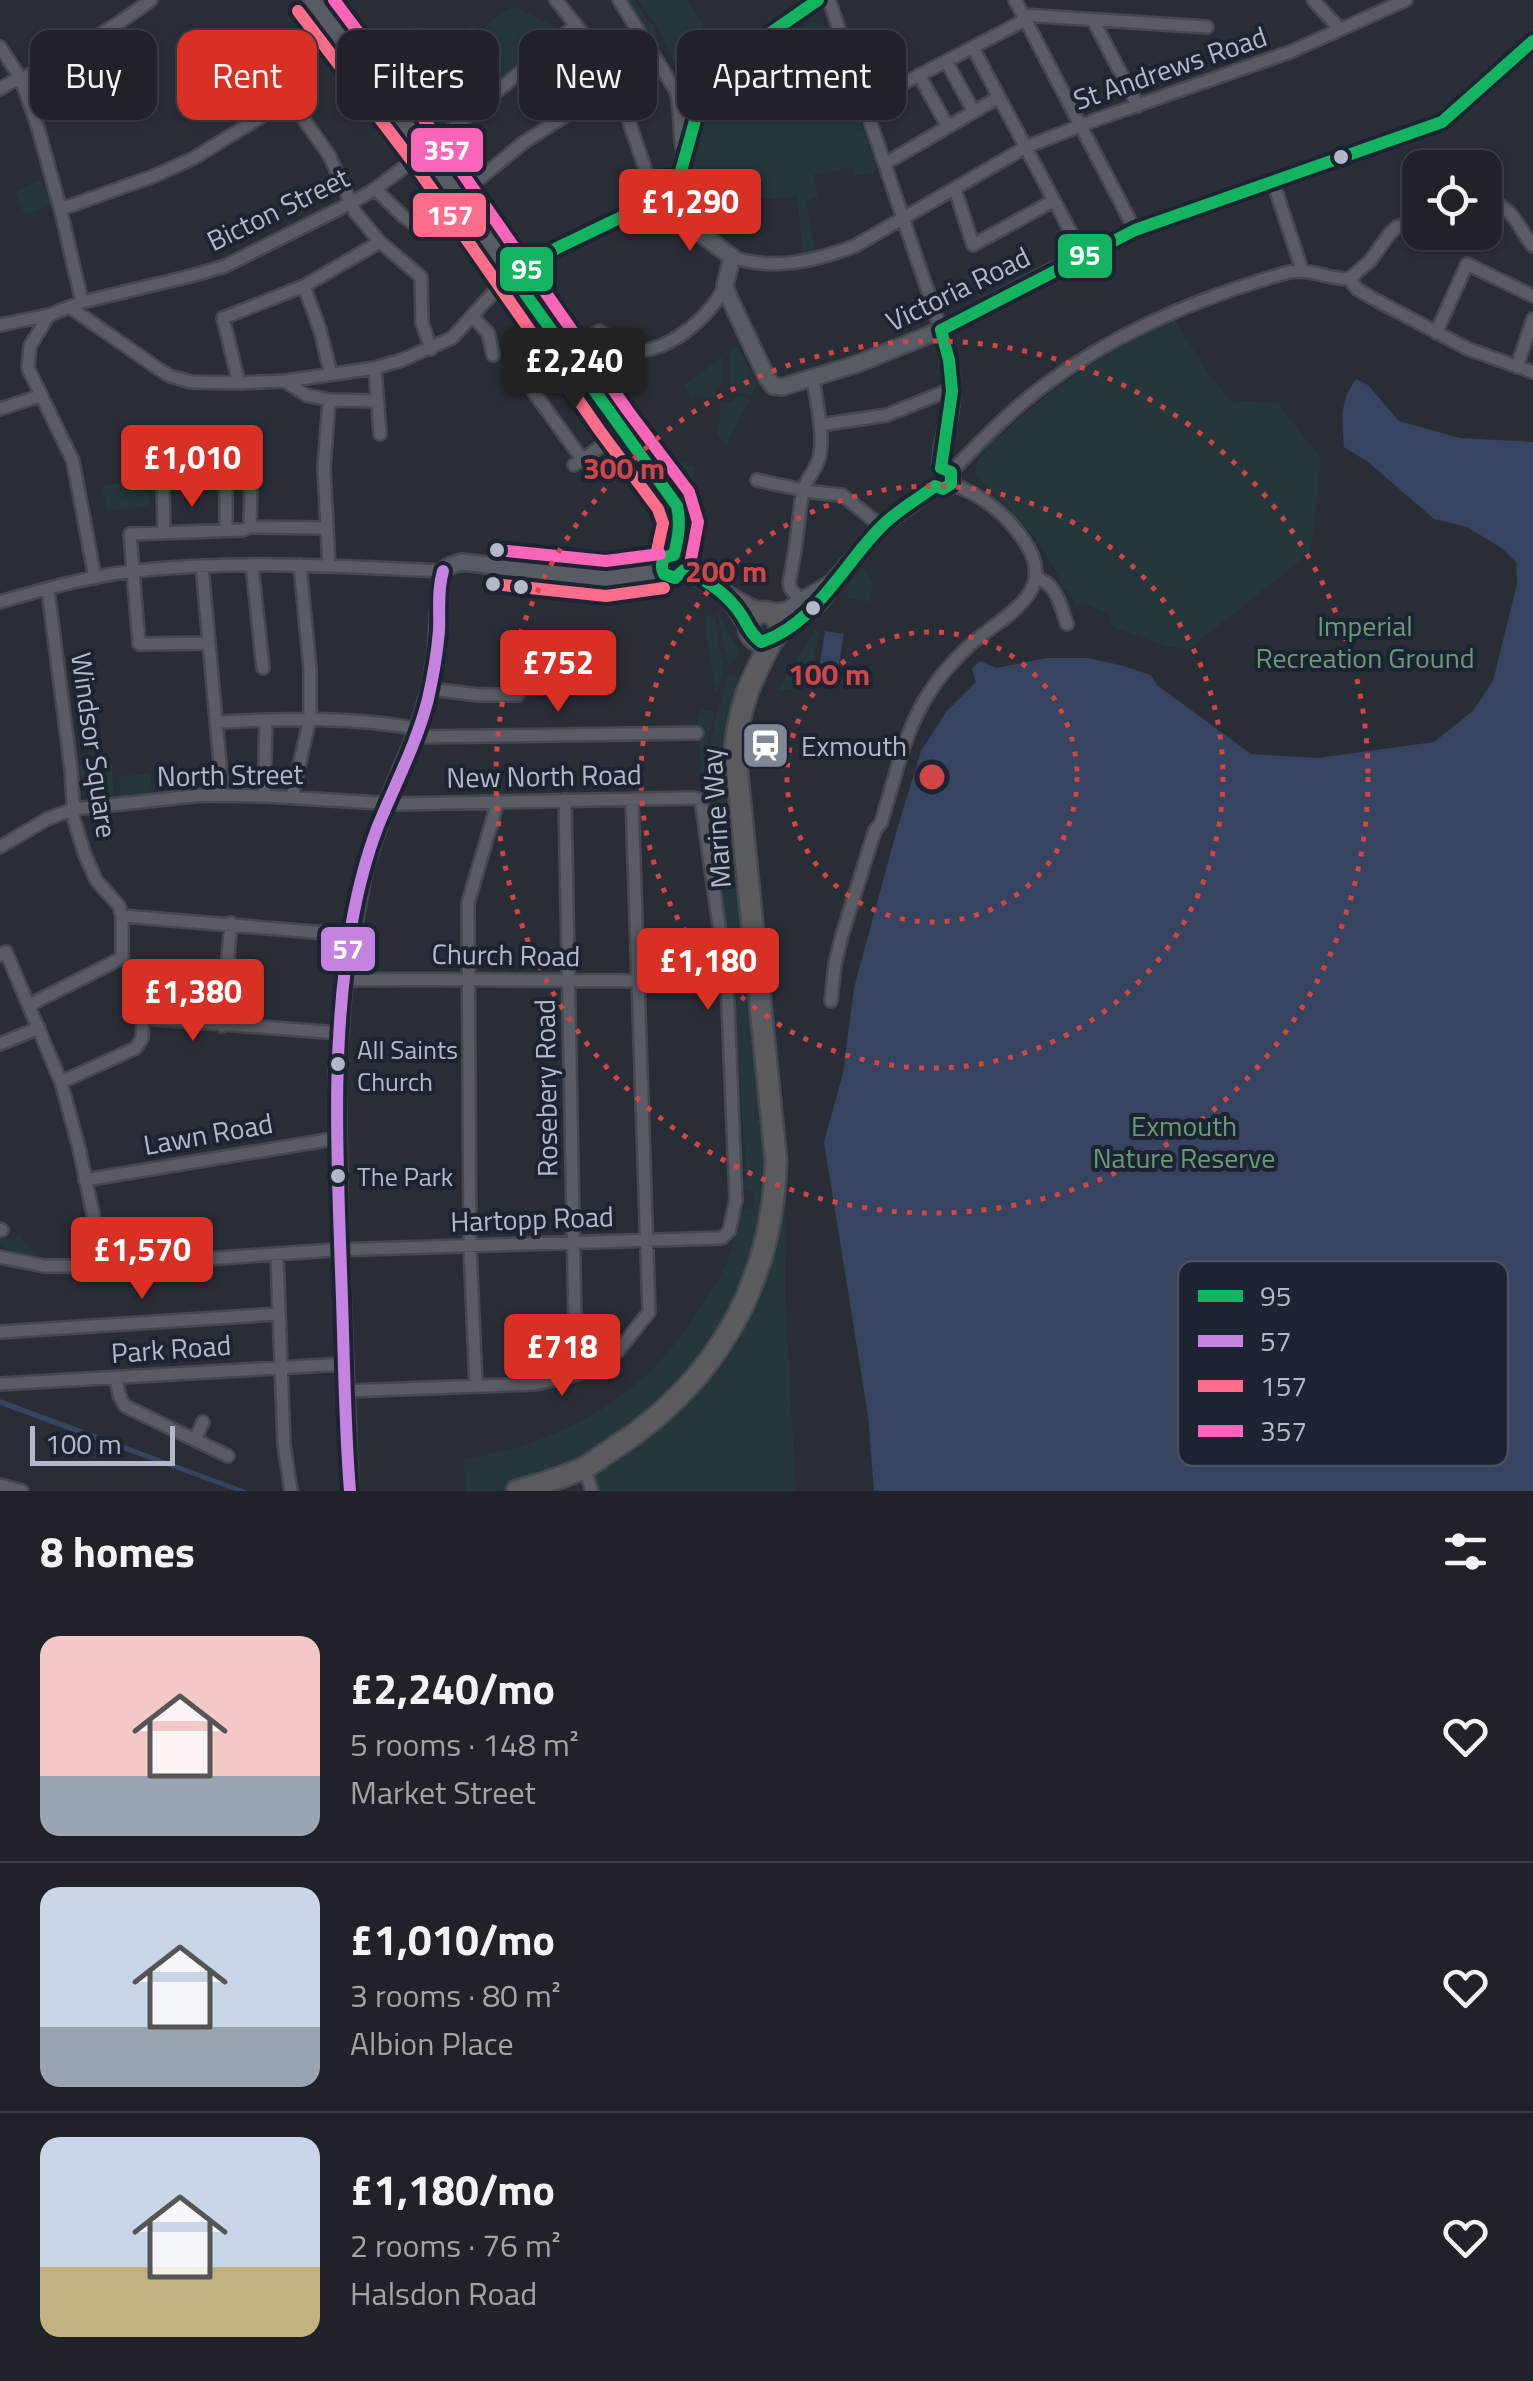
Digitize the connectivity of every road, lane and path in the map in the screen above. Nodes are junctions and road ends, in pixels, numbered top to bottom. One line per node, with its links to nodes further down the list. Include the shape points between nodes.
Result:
1 (150, 0): 24 (street)
2 (312, 0): 11 (street)
3 (556, 0): 13 (street)
4 (619, 0): 39 (street, via 676,91)
5 (818, 0): 39 (street, via 714,72)
6 (829, 0): 16 (street)
7 (1014, 0): 10 (street)
8 (1314, 0): 17 (street)
9 (1406, 0): 17 (street, St Andrews Road)
10 (1024, 18): 12 (street); 21 (street); 35 (street)
11 (328, 20): 18 (street); 38 (street)
12 (1094, 20): 14 (street); 28 (street)
13 (575, 26): 15 (street); 38 (street, Bicton Street)
14 (1207, 27)
15 (578, 30)
16 (840, 30)
17 (1340, 30): 28 (street, St Andrews Road)
18 (317, 41)
19 (1533, 41): 43 (street, Victoria Road, via 1442,122)
20 (0, 47): 24 (street)
21 (974, 48): 22 (street); 27 (street)
22 (946, 61): 23 (street); 29 (street)
23 (919, 75): 25 (street); 36 (street)
24 (21, 78): 26 (street); 51 (street)
25 (906, 82)
26 (0, 89)
27 (999, 97): 29 (street); 37 (street)
28 (1138, 106): 35 (street, St Andrews Road)
29 (974, 112): 36 (street)
30 (255, 120): 51 (street, via 194,158)
31 (303, 120): 49 (street)
32 (559, 120): 46 (street)
33 (629, 120): 41 (street)
34 (872, 120): 40 (street)
35 (1081, 126): 37 (street, St Andrews Road); 55 (street)
36 (948, 127): 40 (street)
37 (1026, 147): 45 (street, St Andrews Road); 48 (street)
38 (426, 152): 44 (street, Bicton Street); 46 (street)
39 (684, 158): 42 (street)
40 (886, 163): 53 (street)
41 (650, 182): 42 (street); 47 (street)
42 (676, 182): 52 (street)
43 (1272, 182): 55 (street, Victoria Road); 60 (street)
44 (375, 189): 46 (street, via 420,228); 49 (street, Bicton Street)
45 (955, 189): 48 (street, via 973,245); 53 (street, St Andrews Road)
46 (457, 198): 61 (street)
47 (648, 200): 52 (street, via 656,220); 61 (street)
48 (1053, 200): 58 (street)
49 (351, 203): 56 (street); 66 (street, Bicton Street, via 225,266)
50 (1502, 206): 57 (street)
51 (61, 209): 66 (street)
52 (672, 216): 59 (street)
53 (904, 218): 59 (street, St Andrews Road, via 819,259 785,264); 71 (street)
54 (1402, 225): 62 (street)
55 (1135, 230): 58 (street, Victoria Road)
56 (380, 242): 63 (street); 73 (street, via 421,278 422,323)
57 (1533, 246)
58 (1083, 255): 71 (street, Victoria Road)
59 (732, 257): 64 (street)
60 (1302, 270): 62 (street); 93 (street, via 1168,314 1109,342 1030,396)
61 (514, 278): 68 (street); 74 (street)
62 (1350, 279): 72 (street)
63 (304, 286): 79 (street); 82 (street, via 223,318)
64 (725, 286): 74 (street, via 712,308 672,342 631,350 599,331); 80 (street, Victoria Road, via 773,386)
65 (1533, 296): 72 (street, via 1467,264)
66 (77, 305): 67 (street, Bicton Street); 82 (street, via 170,376)
67 (49, 315): 70 (street, Bicton Street); 85 (street, via 28,354)
68 (473, 317): 73 (street); 75 (street, via 488,332)
69 (1533, 319): 76 (street)
70 (0, 324)
71 (941, 330): 80 (street, Victoria Road); 83 (street)
72 (1436, 333): 76 (street)
73 (431, 349): 77 (street)
74 (569, 355): 90 (street)
75 (493, 356)
76 (1518, 367): 78 (street)
77 (374, 368): 79 (street); 87 (street)
78 (1533, 372)
79 (332, 374): 81 (street)
80 (813, 378): 89 (street)
81 (285, 381): 82 (street); 86 (street)
82 (239, 383)
83 (952, 389): 89 (street, via 887,415); 93 (street, via 940,450)
84 (533, 391): 90 (street, via 578,462)
85 (40, 396): 88 (street); 112 (street, via 73,461)
86 (329, 400): 87 (street); 100 (street)
87 (376, 401): 91 (street)
88 (0, 408)
89 (820, 426): 97 (street, via 819,460)
90 (623, 431): 103 (street, via 674,501 681,522)
91 (380, 434)
92 (226, 476): 101 (street)
93 (944, 478): 98 (street); 113 (street, via 1006,517 1031,551)
94 (757, 480): 97 (street)
95 (163, 484): 102 (street)
96 (250, 484): 99 (street)
97 (803, 490): 98 (street, via 842,494); 117 (street, via 789,582)
98 (881, 526): 114 (street)
99 (250, 527): 100 (street); 101 (street)
100 (325, 528): 107 (street)
101 (226, 530): 102 (street)
102 (164, 532): 110 (street, via 130,534)
103 (674, 555): 109 (street); 111 (street, via 664,558)
104 (300, 565): 106 (street); 107 (street); 124 (street)
105 (202, 566): 106 (street); 110 (street); 120 (street)
106 (252, 566): 122 (street)
107 (329, 566): 108 (street)
108 (443, 570): 111 (street, via 462,562 606,580); 123 (street)
109 (684, 570): 111 (street, via 671,578); 119 (street)
110 (134, 571): 112 (street); 120 (street, via 138,644)
111 (662, 571)
112 (95, 578): 115 (street)
113 (1036, 578): 118 (street, via 1054,588); 147 (street, via 1022,604 969,646 922,705 874,830 842,935)
114 (832, 583): 117 (street); 119 (street, via 814,608)
115 (48, 590): 116 (street); 136 (street, Windsor Square)
116 (0, 602)
117 (802, 603): 119 (street)
118 (1067, 624)
119 (764, 627): 175 (highway, Marine Way, via 735,750 774,1125 770,1224 736,1323 706,1366 652,1422)
120 (209, 643): 126 (street)
121 (523, 667): 123 (street, via 518,695)
122 (263, 668)
123 (430, 689): 127 (street)
124 (310, 718): 125 (street); 127 (street, via 388,723); 131 (street)
125 (266, 720): 126 (street); 130 (street)
126 (216, 722): 129 (street)
127 (417, 733): 128 (street); 135 (street)
128 (697, 733)
129 (220, 796): 130 (street, North Street); 136 (street, North Street)
130 (264, 796): 131 (street, North Street)
131 (292, 797): 135 (street, North Street)
132 (632, 799): 133 (street, New North Road); 144 (street, New North Road, via 701,800); 146 (street)
133 (565, 800): 134 (street, New North Road); 145 (street, Rosebery Road)
134 (498, 802): 135 (street, New North Road); 142 (street, via 468,903)
135 (387, 803): 140 (street)
136 (74, 809): 137 (street, North Street); 138 (street, Windsor Square, via 85,856)
137 (0, 847)
138 (122, 916): 139 (street); 148 (street, via 122,957)
139 (231, 923): 140 (street); 149 (street)
140 (351, 934): 143 (street)
141 (0, 955): 148 (street, via 6,952)
142 (469, 979): 143 (street, Church Road); 145 (street, Church Road); 158 (street)
143 (344, 980): 151 (street)
144 (727, 981): 146 (street, Church Road); 156 (street, Hartopp Road, via 736,1200 729,1231 722,1238)
145 (570, 982): 146 (street, Church Road); 157 (street, Rosebery Road)
146 (638, 982): 156 (street)
147 (831, 1002)
148 (29, 1005): 150 (street)
149 (222, 1026): 151 (street); 153 (street, via 143,1018 136,1048)
150 (39, 1028): 152 (street); 153 (street)
151 (339, 1034): 154 (street)
152 (0, 1044)
153 (61, 1082): 155 (street)
154 (339, 1138): 155 (street, Lawn Road); 159 (street)
155 (85, 1180): 162 (street)
156 (648, 1240): 157 (street, Hartopp Road); 167 (street, via 649,1312 618,1350)
157 (573, 1242): 158 (street, Hartopp Road); 167 (street, Rosebery Road)
158 (470, 1247): 159 (street, Hartopp Road); 170 (street)
159 (340, 1250): 160 (street, Hartopp Road); 165 (street)
160 (277, 1256): 162 (street, Hartopp Road); 163 (street)
161 (0, 1257): 162 (street, Hartopp Road, via 44,1266)
162 (104, 1266)
163 (278, 1314): 164 (street); 166 (street)
164 (0, 1332)
165 (345, 1364): 166 (street, Park Road); 171 (street)
166 (282, 1367): 168 (street, Park Road); 178 (street)
167 (576, 1375): 170 (street)
168 (116, 1378): 169 (street, Park Road); 173 (street, via 125,1406)
169 (0, 1384)
170 (476, 1386): 171 (street)
171 (346, 1391): 179 (street)
172 (202, 1422): 173 (street)
173 (195, 1440): 174 (street)
174 (228, 1456)
175 (584, 1468): 180 (highway, Marine Way); 181 (street)
176 (0, 1485): 177 (street)
177 (22, 1491)
178 (291, 1491)
179 (350, 1491)
180 (516, 1491)
181 (592, 1491)

